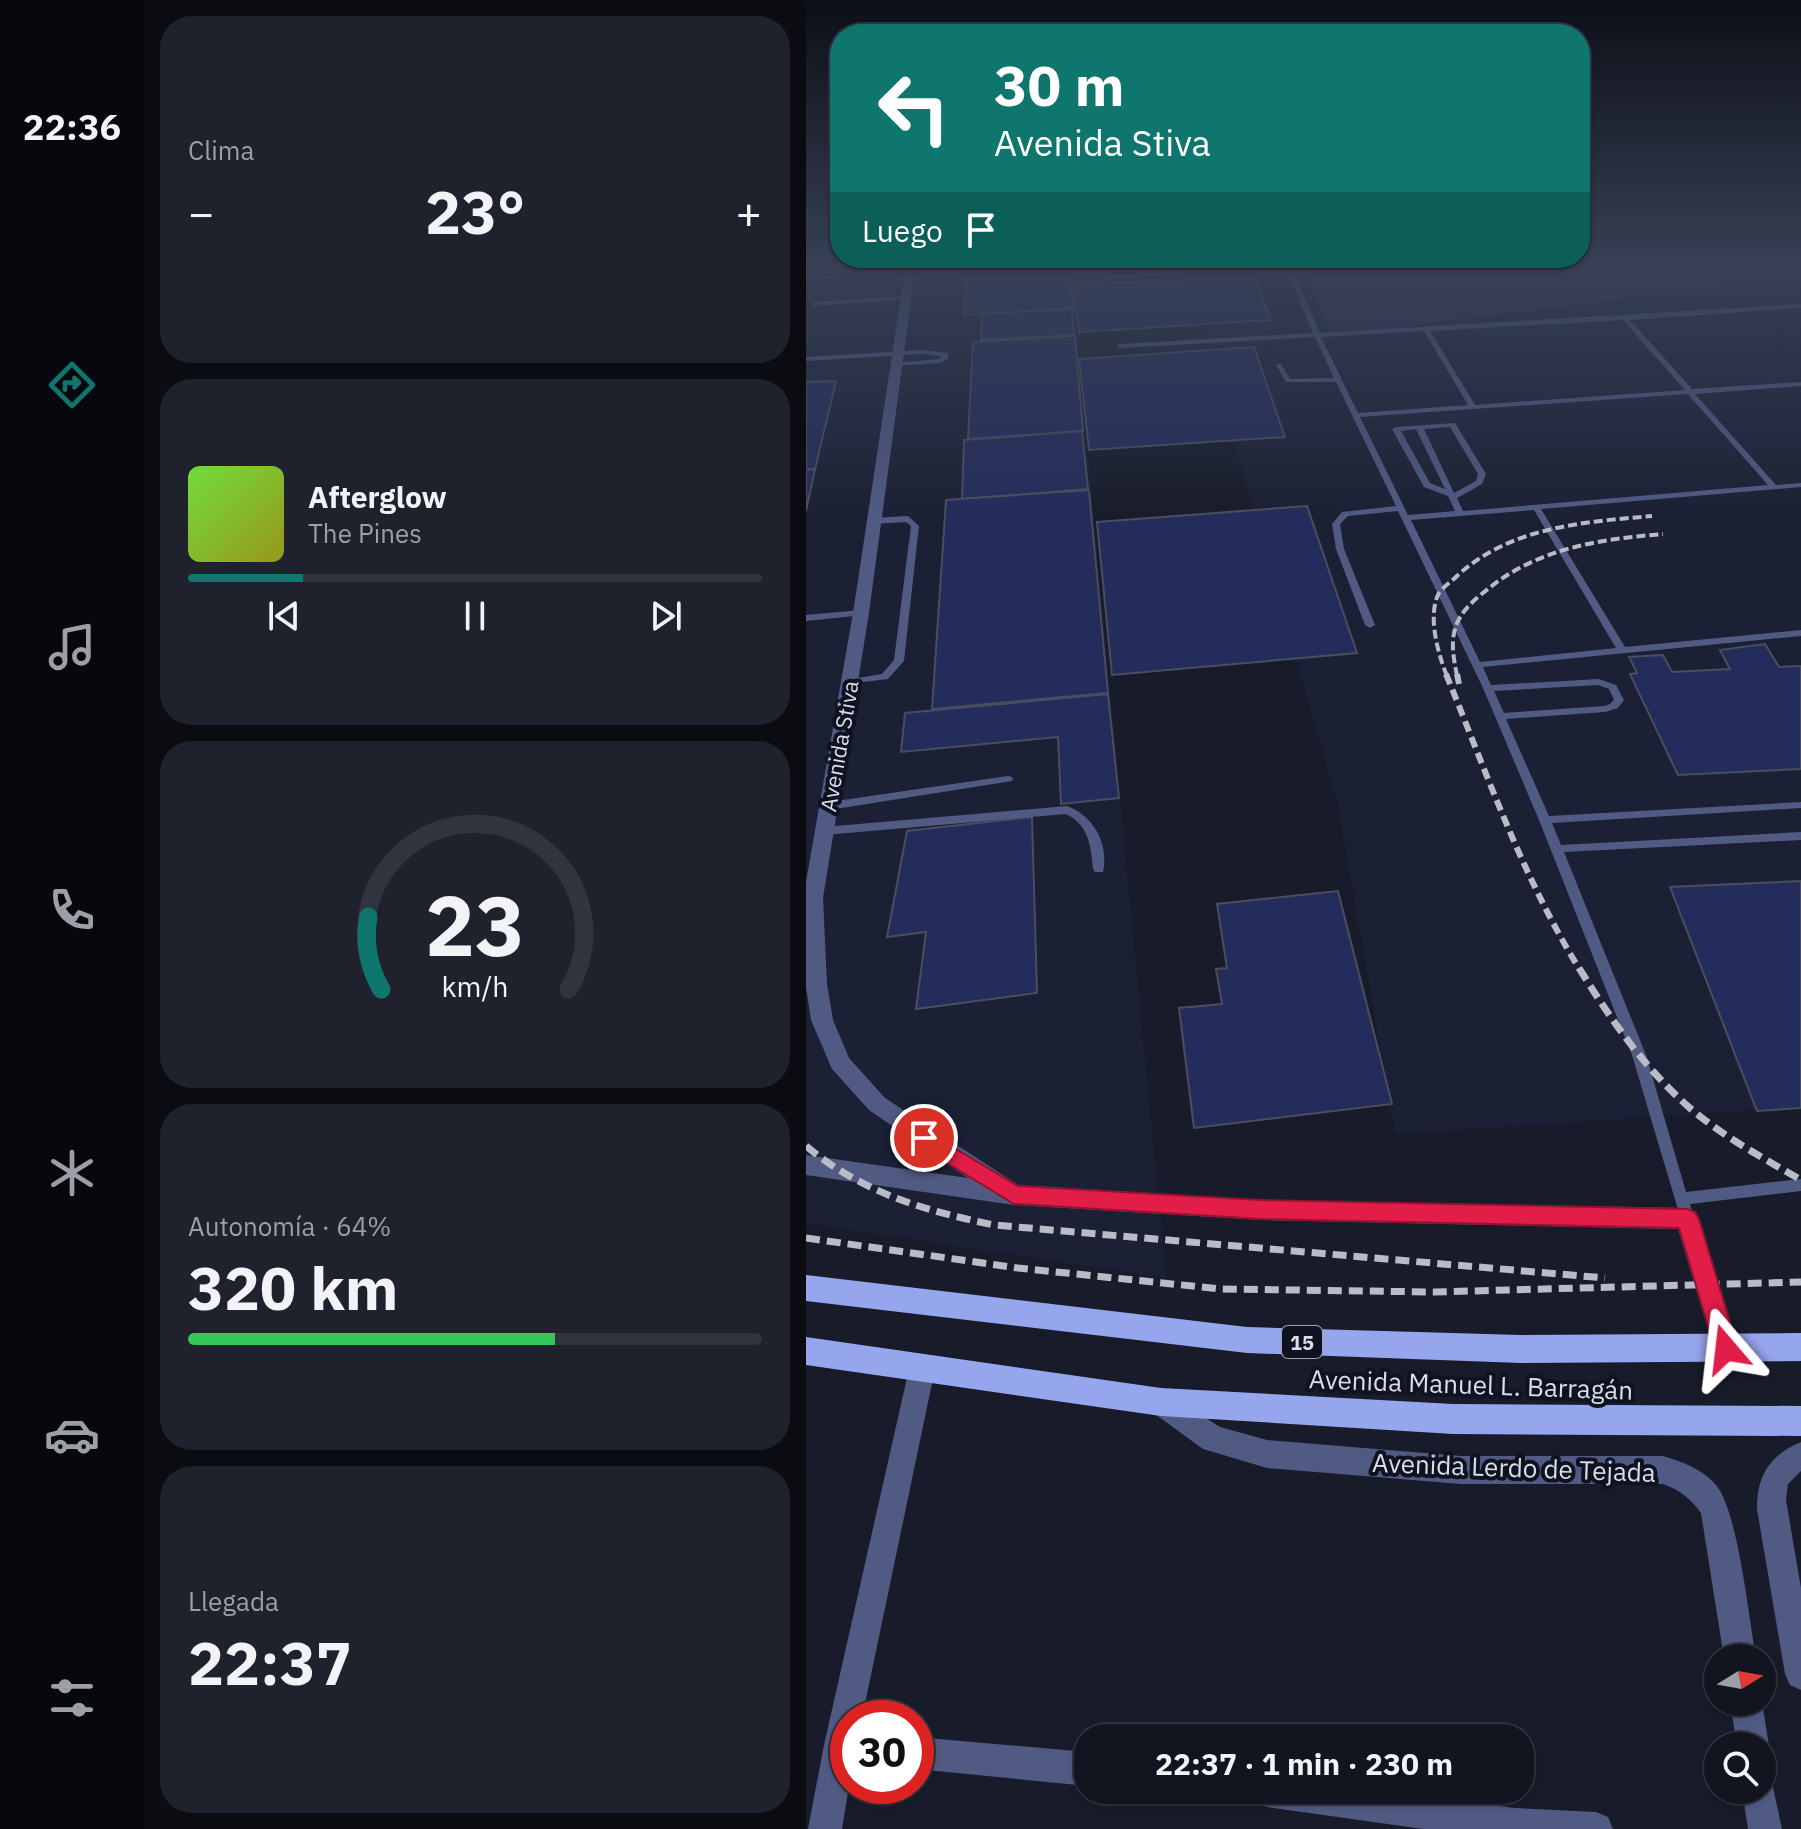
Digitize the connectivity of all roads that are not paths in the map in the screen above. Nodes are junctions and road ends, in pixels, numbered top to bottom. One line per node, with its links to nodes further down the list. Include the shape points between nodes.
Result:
1 (898, 348): 6 (street, Avenida Stiva)
2 (1324, 348): 8 (lane)
3 (1438, 348): 11 (lane)
4 (1652, 348): 10 (lane)
5 (806, 359): 6 (lane)
6 (896, 359): 6 (lane, via 937,351 946,354 940,361); 20 (street, Avenida Stiva)
7 (1279, 365): 8 (lane, via 1295,383)
8 (1339, 380): 12 (lane)
9 (1801, 384): 10 (lane)
10 (1690, 392): 11 (lane); 15 (lane)
11 (1473, 407): 12 (lane)
12 (1356, 415): 18 (lane)
13 (1419, 427): 16 (lane); 16 (lane, via 1396,429 1427,485); 16 (lane, via 1452,425 1482,474 1479,482)
14 (1801, 485): 15 (lane)
15 (1774, 487): 17 (lane)
16 (1454, 496): 19 (lane)
17 (1536, 507): 19 (lane); 25 (lane)
18 (1403, 513): 19 (lane); 23 (lane, via 1345,514 1336,524 1340,549); 26 (lane)
19 (1460, 513)
20 (874, 521): 21 (street, Avenida Stiva); 27 (lane, via 908,519 915,526 899,661 885,677)
21 (861, 613): 22 (lane); 27 (street, Avenida Stiva)
22 (806, 618)
23 (1370, 625)
24 (1801, 633): 25 (lane)
25 (1622, 650): 26 (lane)
26 (1476, 665): 28 (lane)
27 (849, 682): 32 (street, Avenida Stiva)
28 (1488, 688): 29 (lane); 29 (lane, via 1599,682 1613,687 1619,700 1605,709)
29 (1500, 716): 33 (lane)
30 (1008, 779): 32 (lane)
31 (1801, 805): 33 (lane)
32 (829, 806): 34 (street, Avenida Stiva)
33 (1545, 820): 36 (lane)
34 (824, 831): 37 (lane, via 1067,810 1091,827); 38 (street, Avenida Stiva)
35 (1801, 836): 36 (lane)
36 (1557, 849): 43 (lane, via 1639,1055)
37 (1099, 869)
38 (813, 898): 39 (street); 42 (street, Avenida Stiva, via 816,984 822,1020 840,1063 877,1104)
39 (806, 923)
40 (806, 1165): 42 (street)
41 (1801, 1185): 43 (lane)
42 (1014, 1195): 43 (street, Avenida Stiva, via 1261,1210)
43 (1684, 1209): 46 (street)
44 (806, 1288): 46 (highway, Avenida Manuel L. Barragán / 15, via 1247,1340)
45 (1801, 1347): 46 (highway, Avenida Manuel L. Barragán / 15)
46 (1726, 1349)
47 (806, 1351): 48 (highway, Avenida Manuel L. Barragán)
48 (922, 1369): 49 (highway, Avenida Manuel L. Barragán); 54 (street)
49 (1161, 1402): 50 (highway, Avenida Manuel L. Barragán, via 1453,1419); 52 (street, Avenida Lerdo de Tejada, via 1213,1439 1267,1454 1461,1470 1663,1470 1687,1477 1705,1490 1715,1509)
50 (1801, 1421)
51 (1801, 1456): 53 (street, via 1778,1471 1772,1509)
52 (1738, 1644)
53 (1801, 1674)
54 (854, 1700)
55 (934, 1755): 56 (street)
56 (1074, 1768)
57 (831, 1804): 61 (street)
58 (1360, 1804): 60 (street)
59 (1761, 1804): 63 (street)
60 (1514, 1827): 62 (street)
61 (825, 1829)
62 (1596, 1829)
63 (1765, 1829)

